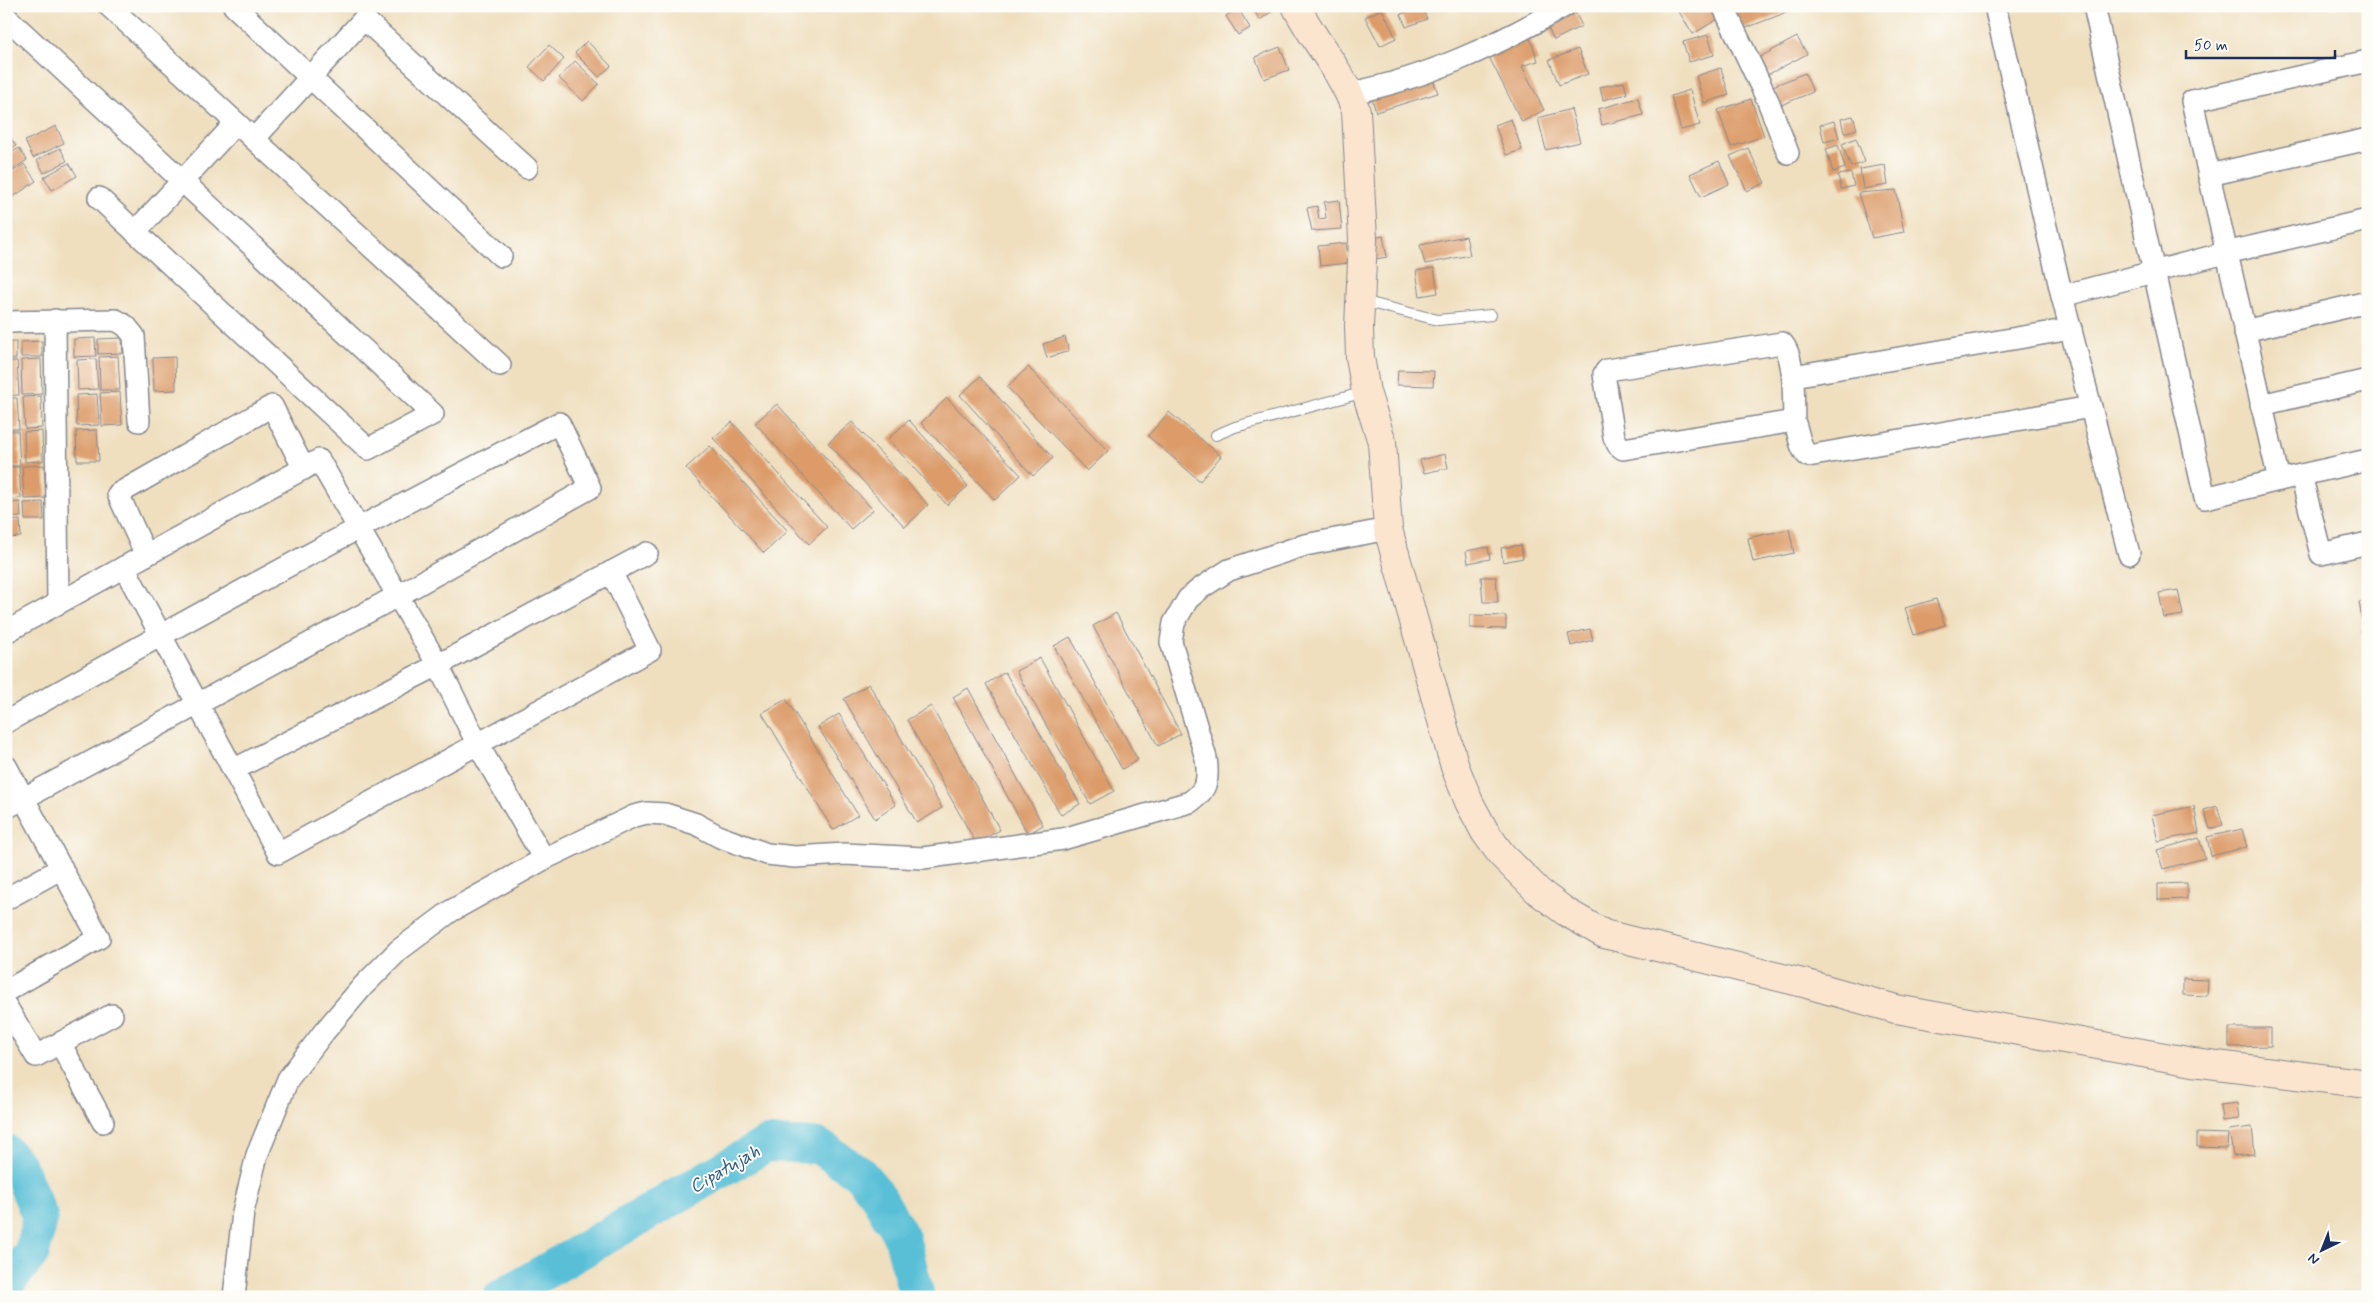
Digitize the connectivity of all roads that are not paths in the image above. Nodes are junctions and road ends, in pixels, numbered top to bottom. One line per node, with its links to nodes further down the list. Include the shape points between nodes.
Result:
1 (109, 6): 12 (street)
2 (234, 6): 10 (street)
3 (1296, 6): 11 (street)
4 (1566, 6): 11 (street, via 1461,58 1385,87)
5 (1723, 6): 15 (street, via 1768,101)
6 (1995, 6): 25 (street)
7 (2094, 6): 24 (street)
8 (6, 17): 18 (street)
9 (2368, 61): 17 (street, via 2192,101)
10 (311, 77): 13 (street); 16 (street, via 364,19); 23 (street)
11 (1350, 93): 26 (street, via 1356,111 1358,135 1363,239)
12 (236, 123): 13 (street); 18 (street)
13 (254, 139): 33 (street)
14 (2368, 139): 17 (street)
15 (1788, 154)
16 (527, 168)
17 (2209, 175): 22 (street)
18 (182, 181): 21 (street); 21 (street, via 433,414 368,449)
19 (98, 198): 21 (street)
20 (2368, 220): 22 (street)
21 (135, 232)
22 (2225, 253): 24 (street); 32 (street)
23 (501, 256)
24 (2154, 271): 25 (street); 45 (street, via 2205,498)
25 (2062, 296): 31 (street)
26 (1361, 301): 28 (lane, via 1438,320); 36 (street, via 1360,357)
27 (2368, 302): 32 (street)
28 (1492, 315)
29 (55, 320): 30 (street); 39 (street, via 116,320 130,330 134,336); 55 (street)
30 (6, 322)
31 (2071, 329): 34 (street); 38 (street)
32 (2244, 331): 37 (street)
33 (500, 365)
34 (1793, 376): 40 (street); 40 (street, via 1782,344 1607,370 1604,374 1614,437 1624,449)
35 (2368, 380): 37 (street)
36 (1366, 392): 41 (lane); 47 (street, via 1382,442)
37 (2261, 404): 45 (street)
38 (2091, 407): 40 (street, via 1808,456 1803,452); 50 (street)
39 (139, 421)
40 (1794, 422)
41 (1216, 434)
42 (2368, 460): 44 (street)
43 (304, 468): 46 (street, via 320,460); 51 (street); 51 (street, via 272,406 118,494)
44 (2301, 476): 45 (street); 48 (street, via 2321,554)
45 (2279, 480)
46 (359, 526): 54 (street); 54 (street, via 559,423 590,488); 57 (street)
47 (1388, 529): 65 (street, via 1304,544 1229,570 1188,599 1174,622 1171,642 1209,776 1201,794 1190,802 1063,839 923,858 767,854 720,837 696,824 665,814 646,813); 72 (street, via 1455,767 1469,802 1501,854 1540,892 1582,922 1604,934 1896,1009 2193,1062)
48 (2368, 543)
49 (647, 553): 53 (street)
50 (2129, 554)
51 (146, 555): 52 (street)
52 (124, 567): 55 (street); 57 (street)
53 (611, 572): 58 (street); 61 (street, via 650,650)
54 (399, 595): 58 (street); 59 (street)
55 (58, 603): 56 (street)
56 (6, 632)
57 (159, 635): 59 (street); 60 (street)
58 (438, 665): 61 (street); 63 (street)
59 (198, 704): 63 (street); 64 (street)
60 (6, 722)
61 (477, 743): 63 (street, via 278,853); 65 (street)
62 (6, 766): 64 (street)
63 (233, 770)
64 (15, 804): 66 (street)
65 (544, 860): 74 (street, via 451,911 411,940 363,986 298,1064 283,1088 257,1155 243,1212)
66 (62, 868): 67 (street); 68 (street, via 99,938)
67 (6, 899)
68 (6, 991)
69 (6, 1006): 71 (street, via 36,1056)
70 (112, 1015): 71 (street)
71 (60, 1043): 73 (street)
72 (2368, 1084)
73 (103, 1122)
74 (234, 1297)

